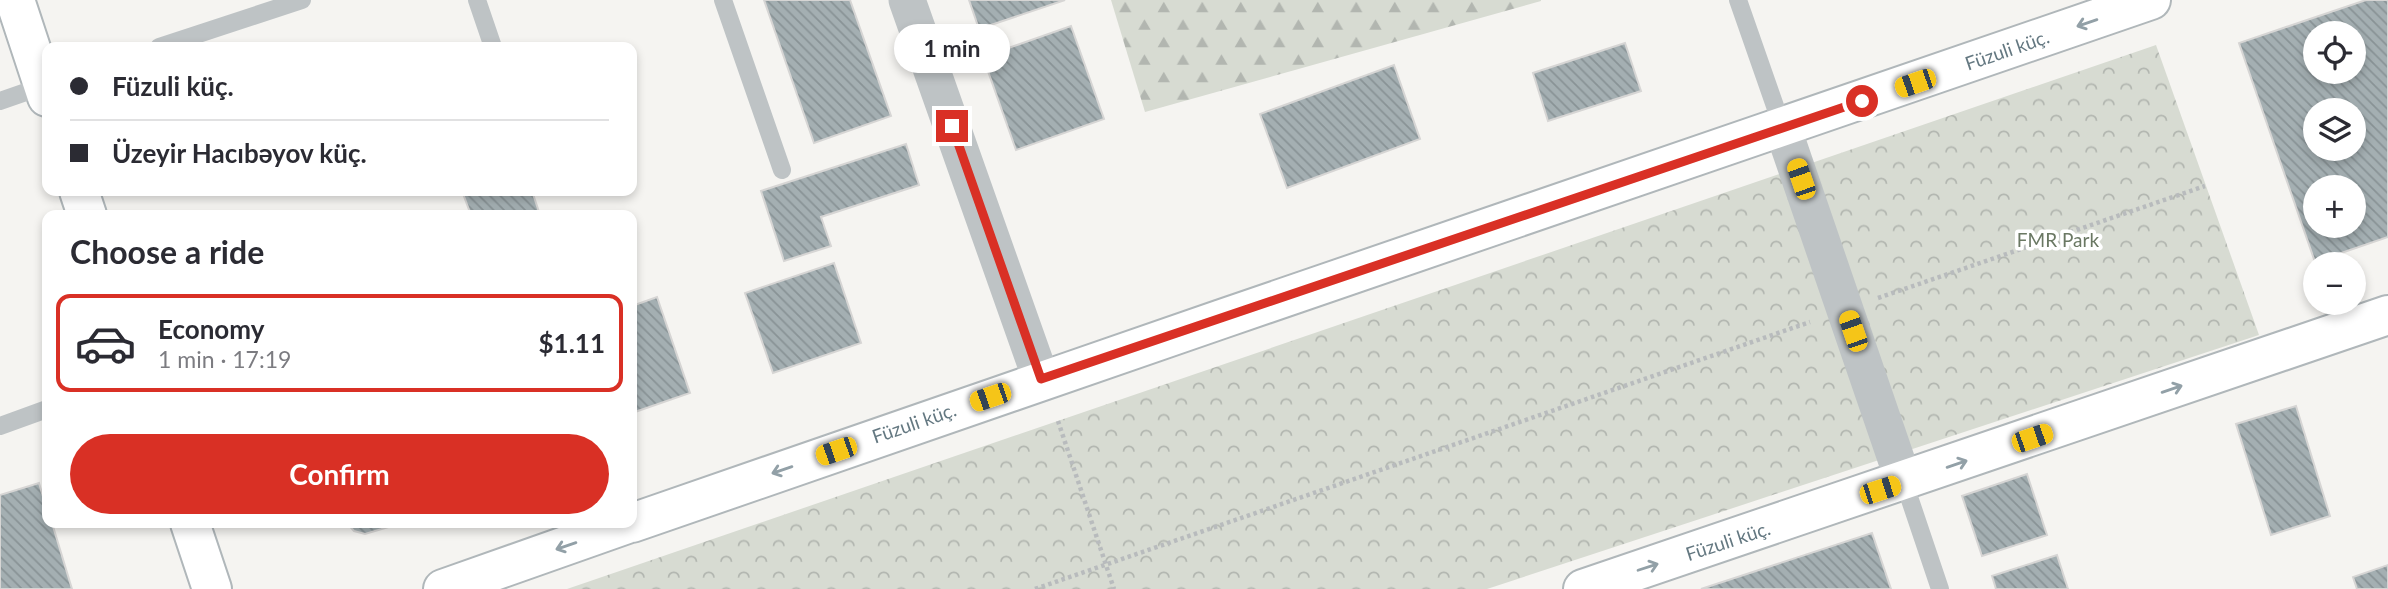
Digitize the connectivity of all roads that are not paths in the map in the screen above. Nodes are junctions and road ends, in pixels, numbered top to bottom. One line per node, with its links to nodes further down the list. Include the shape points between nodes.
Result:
1 (15, 0): 10 (street)
2 (477, 0): 9 (lane)
3 (723, 0): 14 (lane)
4 (907, 0): 16 (street)
5 (1738, 0): 13 (lane)
6 (2151, 0): 13 (street, Füzuli küç., one-way to 13)
7 (296, 1): 8 (lane)
8 (174, 42)
9 (491, 42)
10 (42, 78)
11 (42, 90): 12 (lane)
12 (0, 101)
13 (1783, 129): 16 (street, Füzuli küç.); 19 (street)
14 (782, 170)
15 (2388, 314): 19 (street, Füzuli küç., one-way to 15)
16 (1041, 379): 20 (street, Füzuli küç., one-way to 20)
17 (42, 411): 18 (lane)
18 (0, 426)
19 (1905, 482): 25 (street, Füzuli küç., one-way to 19); 26 (lane)
20 (637, 521)
21 (192, 528): 23 (street)
22 (617, 528): 24 (street, Füzuli küç., one-way to 24)
23 (212, 589)
24 (443, 589)
25 (1583, 589)
26 (1940, 589)

